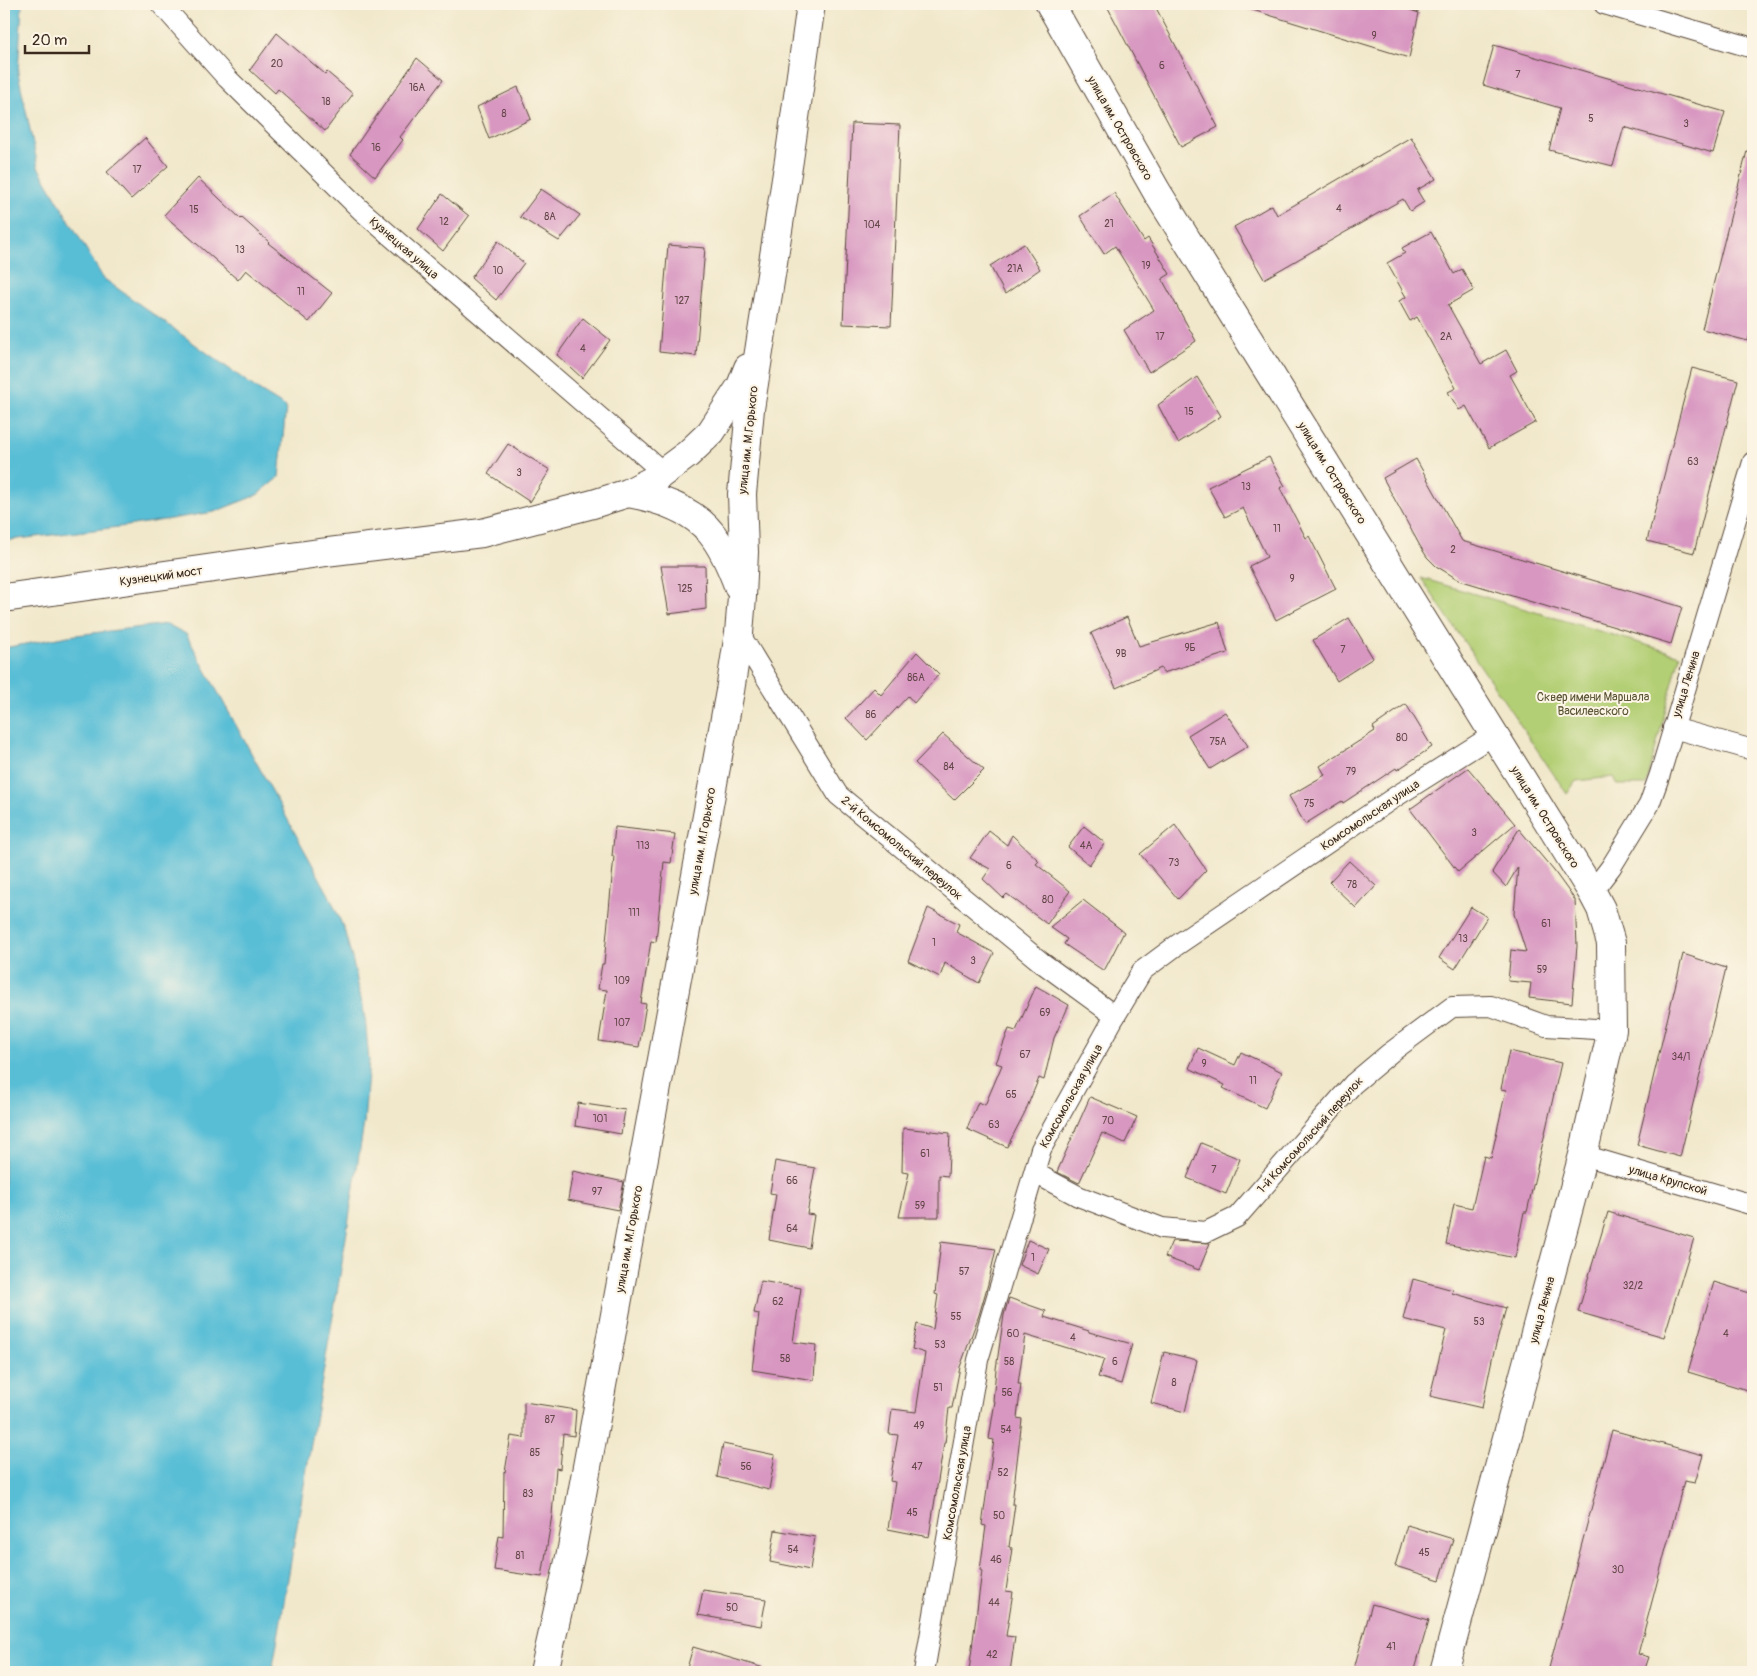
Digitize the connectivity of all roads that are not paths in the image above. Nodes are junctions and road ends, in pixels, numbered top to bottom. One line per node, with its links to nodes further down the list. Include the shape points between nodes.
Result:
1 (160, 4): 8 (street, Кузнецкая улица, via 227,78 362,211)
2 (811, 4): 6 (street, улица им. М.Горького)
3 (1050, 4): 14 (street, улица им. Островского, via 1157,192)
4 (1604, 4): 5 (street)
5 (1753, 48)
6 (761, 336): 8 (street, Кузнецкий мост, via 741,386 711,432); 11 (street, улица им. М.Горького, via 742,494)
7 (1753, 462): 13 (street, улица Ленина)
8 (664, 473): 9 (street, Кузнецкий мост)
9 (628, 493): 10 (street, Кузнецкий мост, via 482,533); 11 (street, via 648,496 673,506 711,532 726,558)
10 (4, 598)
11 (742, 598): 12 (street, улица им. М.Горького)
12 (739, 634): 18 (street, 2-й Комсомольский переулок, via 838,795 1041,962); 23 (street, улица им. М.Горького, via 573,1538)
13 (1673, 728): 15 (street); 16 (street, улица Ленина, via 1649,805)
14 (1493, 735): 16 (street, улица им. Островского); 18 (street, Комсомольская улица, via 1394,797 1142,971)
15 (1753, 750)
16 (1592, 892): 17 (street, улица им. Островского)
17 (1611, 943): 19 (street, улица Ленина)
18 (1115, 1016): 21 (street, Комсомольская улица, via 1041,1149)
19 (1612, 1030): 20 (street, улица Ленина); 21 (street, 1-й Комсомольский переулок, via 1546,1026 1490,1006 1452,1007 1390,1052 1353,1084 1237,1217 1206,1232 1162,1228 1078,1196)
20 (1583, 1156): 22 (street, улица Крупской); 25 (street, улица Ленина)
21 (1035, 1173): 24 (street, Комсомольская улица, via 978,1360)
22 (1753, 1205)
23 (544, 1672)
24 (924, 1672)
25 (1444, 1672)

